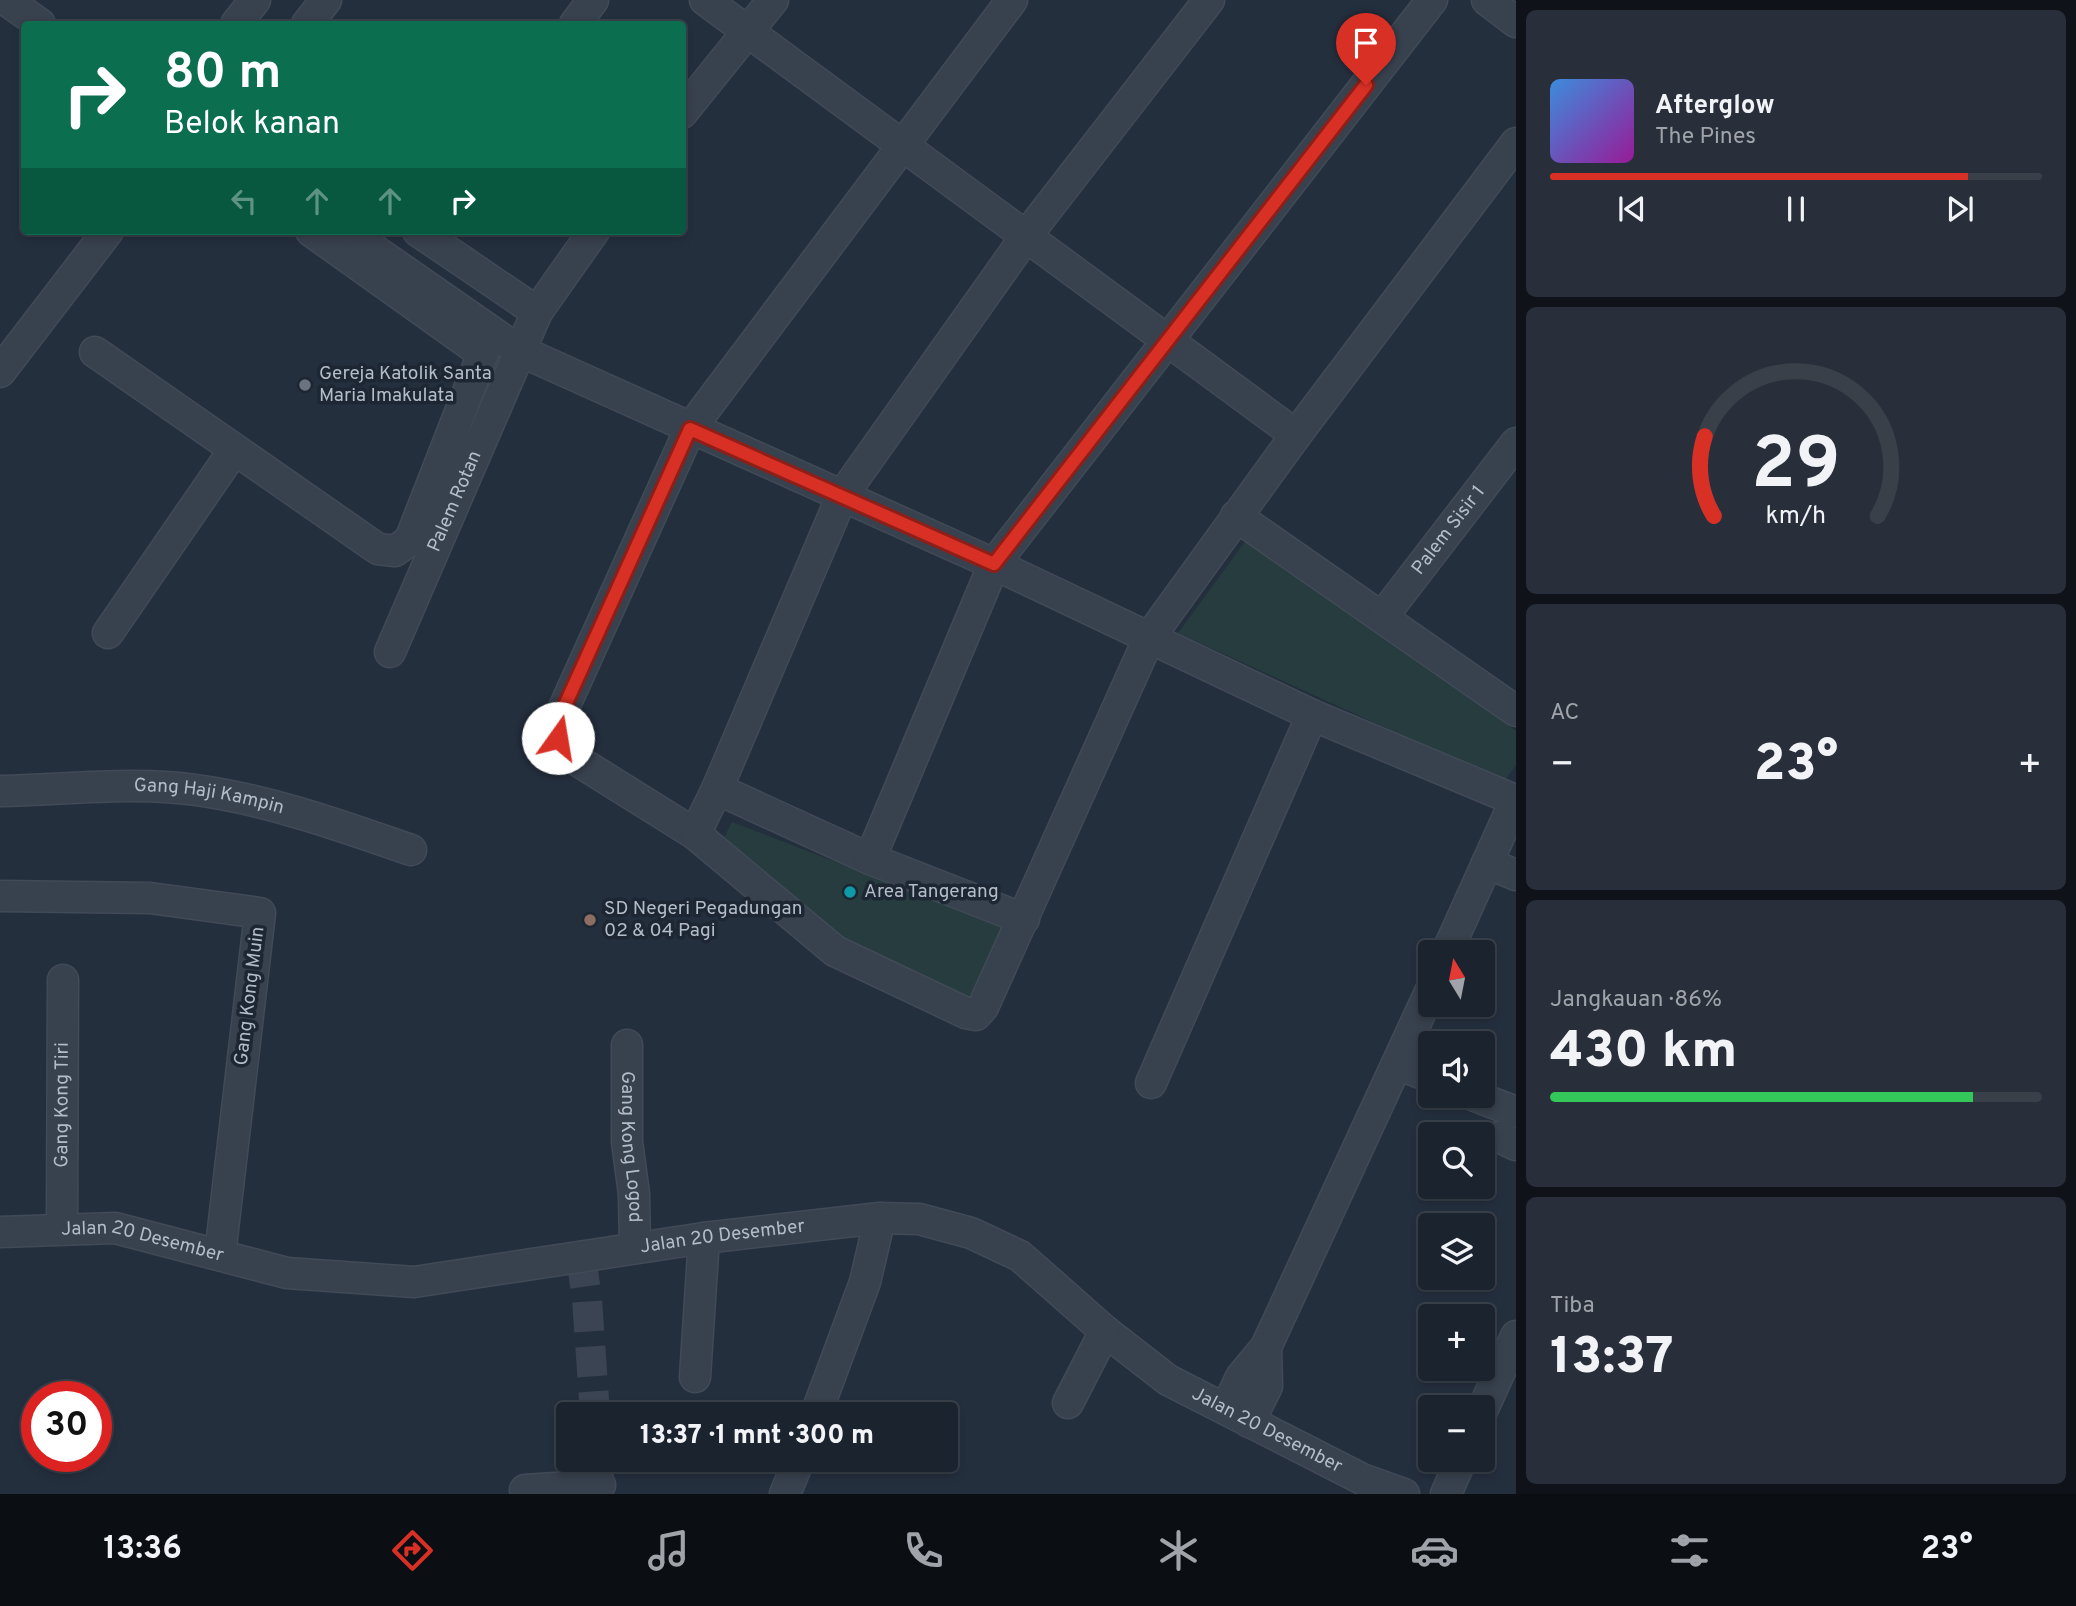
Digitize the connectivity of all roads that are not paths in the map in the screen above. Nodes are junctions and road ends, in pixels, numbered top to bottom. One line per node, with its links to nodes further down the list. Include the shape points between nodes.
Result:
1 (6, 0): 11 (street)
2 (255, 0): 12 (street)
3 (326, 0): 13 (street)
4 (593, 0): 14 (street)
5 (705, 0): 16 (street)
6 (773, 0): 16 (street)
7 (1012, 0): 19 (street)
8 (1209, 0): 25 (street)
9 (1433, 0): 27 (street)
10 (1487, 0): 15 (street)
11 (36, 21)
12 (238, 21)
13 (309, 21)
14 (577, 21)
15 (1516, 22)
16 (748, 31): 17 (street); 19 (street)
17 (686, 108)
18 (1516, 144): 33 (street)
19 (900, 146): 25 (street); 32 (street)
20 (105, 235): 31 (street)
21 (316, 235): 28 (street)
22 (352, 235): 28 (street)
23 (424, 235): 26 (street)
24 (591, 235): 26 (street, Palem Rotan)
25 (1027, 235): 27 (street); 36 (street)
26 (537, 312): 29 (street, Palem Rotan)
27 (1168, 338): 33 (street); 38 (street)
28 (487, 343): 29 (street); 35 (street, via 410,540 395,551 378,549)
29 (518, 350): 32 (street); 42 (street, Palem Rotan)
30 (95, 352): 35 (street)
31 (0, 372)
32 (690, 429): 36 (street); 48 (street, via 557,723 558,738 567,754)
33 (1296, 435): 37 (street)
34 (1516, 443): 39 (street, Palem Sisir 1)
35 (234, 450): 40 (street)
36 (842, 496): 38 (street); 45 (street)
37 (1236, 516): 39 (street); 41 (street)
38 (994, 564): 41 (street); 50 (street)
39 (1383, 617): 43 (street)
40 (108, 633)
41 (1149, 638): 44 (street); 54 (street)
42 (390, 652)
43 (1516, 711)
44 (1312, 715): 47 (street); 61 (street)
45 (717, 789): 48 (street); 50 (street)
46 (0, 791): 49 (street, Gang Haji Kampin, via 134,785 197,790 342,826)
47 (1516, 799): 51 (street)
48 (695, 834): 54 (street, via 835,951 966,1013 976,1015 983,1007)
49 (411, 850)
50 (870, 859): 54 (street)
51 (1487, 863): 52 (street); 55 (street)
52 (1516, 875)
53 (0, 896): 69 (street, Gang Kong Muin, via 150,898 260,913)
54 (1024, 919)
55 (1452, 940)
56 (62, 980): 65 (street, Gang Kong Tiri)
57 (1419, 1017): 59 (street)
58 (627, 1045): 68 (street, Gang Kong Logod, via 627,1142)
59 (1398, 1064): 60 (street); 77 (street, via 1266,1347 1266,1386)
60 (1418, 1072)
61 (1151, 1083)
62 (1495, 1104): 63 (street)
63 (1516, 1112)
64 (880, 1218): 67 (street, Jalan 20 Desember); 70 (street, Jalan 20 Desember, via 932,1222 971,1233 1020,1256); 75 (street, via 865,1282)
65 (62, 1229): 66 (street, Jalan 20 Desember); 69 (street, Jalan 20 Desember, via 114,1228)
66 (0, 1232)
67 (704, 1238): 68 (street, Jalan 20 Desember); 73 (street)
68 (635, 1248): 69 (street, Jalan 20 Desember, via 414,1282 287,1273)
69 (220, 1255)
70 (1105, 1331): 76 (street); 77 (street, Jalan 20 Desember, via 1168,1380)
71 (1516, 1336): 72 (street)
72 (1509, 1369): 74 (street)
73 (695, 1377)
74 (1492, 1395)
75 (820, 1402)
76 (1068, 1403)
77 (1238, 1415): 81 (street, Jalan 20 Desember)
78 (794, 1472): 83 (street)
79 (1456, 1472): 85 (street)
80 (600, 1485): 82 (street)
81 (1359, 1486): 84 (street, Jalan 20 Desember)
82 (525, 1490)
83 (785, 1494)
84 (1404, 1494)
85 (1446, 1494)

